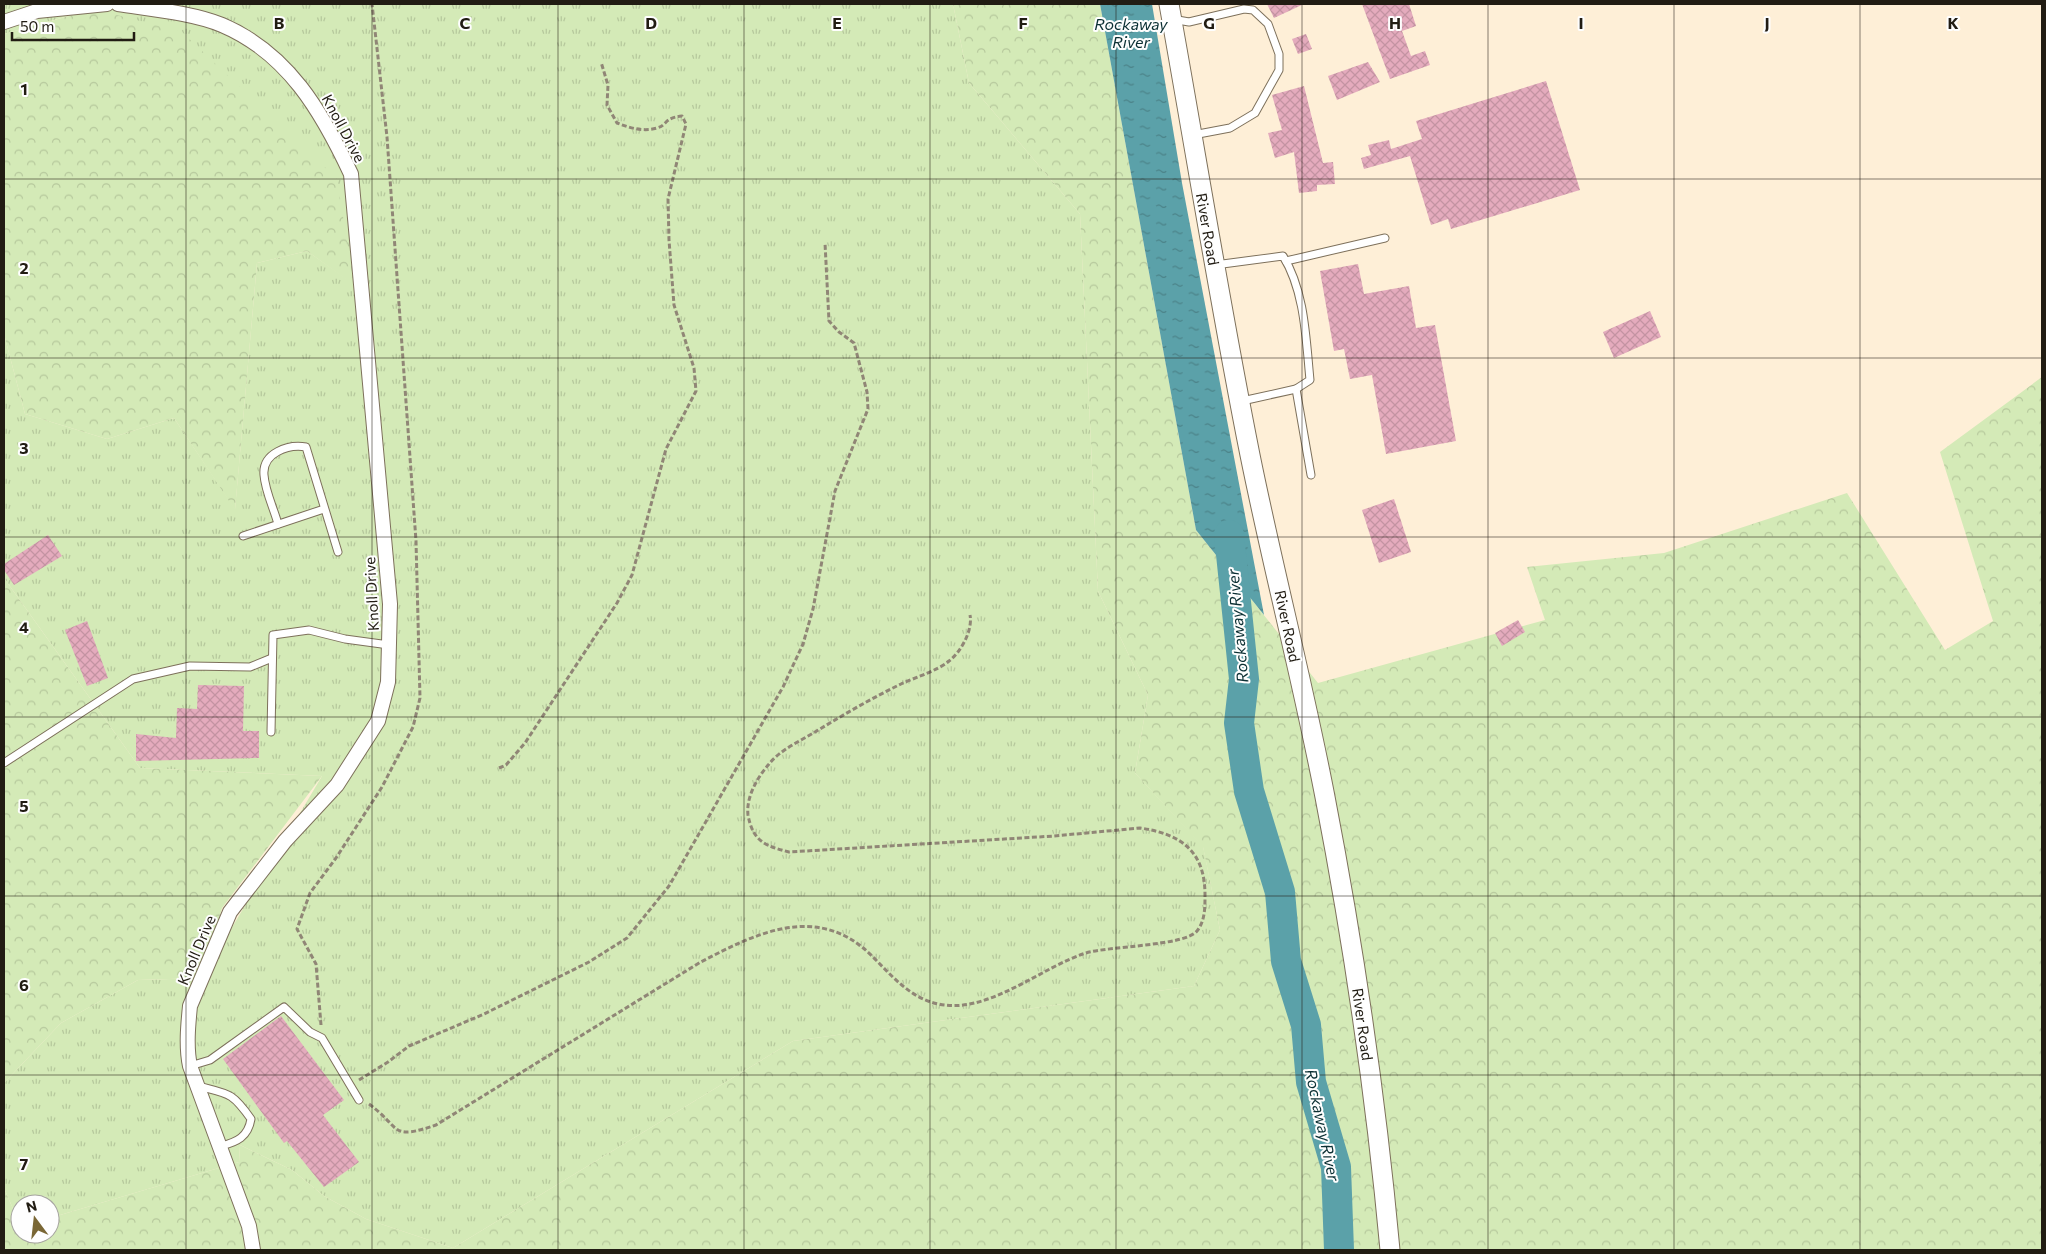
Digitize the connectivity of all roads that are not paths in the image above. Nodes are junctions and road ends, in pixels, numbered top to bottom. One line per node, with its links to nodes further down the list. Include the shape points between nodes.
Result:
1 (107, 4): 4 (street, via 37,11)
2 (118, 4): 16 (street, Knoll Drive, via 222,25 259,46 286,68 309,96 330,130 350,174 384,530)
3 (1171, 12): 5 (street, River Road); 5 (lane, via 1189,22 1244,9 1253,10 1268,24 1279,54 1279,70 1255,113 1230,128)
4 (4, 22)
5 (1192, 136): 8 (street, River Road)
6 (1385, 238): 7 (lane)
7 (1286, 262): 8 (lane, via 1283,256); 9 (lane, via 1292,271 1305,331 1310,380)
8 (1214, 265): 10 (street, River Road)
9 (1296, 389): 10 (lane); 11 (lane)
10 (1240, 401): 25 (street, River Road, via 1325,796 1356,971 1381,1153)
11 (1310, 475)
12 (324, 509): 13 (lane); 13 (lane, via 306,446 294,445 275,452 268,460 264,474); 15 (lane)
13 (278, 524): 14 (lane)
14 (243, 536)
15 (338, 552)
16 (390, 645): 17 (lane, via 345,640 309,630 273,635); 20 (street, Knoll Drive, via 388,682 378,721 337,785 285,841 230,912 190,1006 187,1053)
17 (272, 658): 18 (lane); 19 (lane, via 250,667 190,666 133,679)
18 (271, 732)
19 (4, 763)
20 (190, 1066): 21 (street, Knoll Drive); 22 (lane, via 210,1060 284,1007 310,1032 322,1038)
21 (195, 1085): 23 (street, Knoll Drive); 23 (lane, via 230,1094 251,1119 249,1130 237,1142)
22 (360, 1100)
23 (221, 1146): 24 (street, Knoll Drive, via 249,1226)
24 (253, 1250)
25 (1390, 1250)

